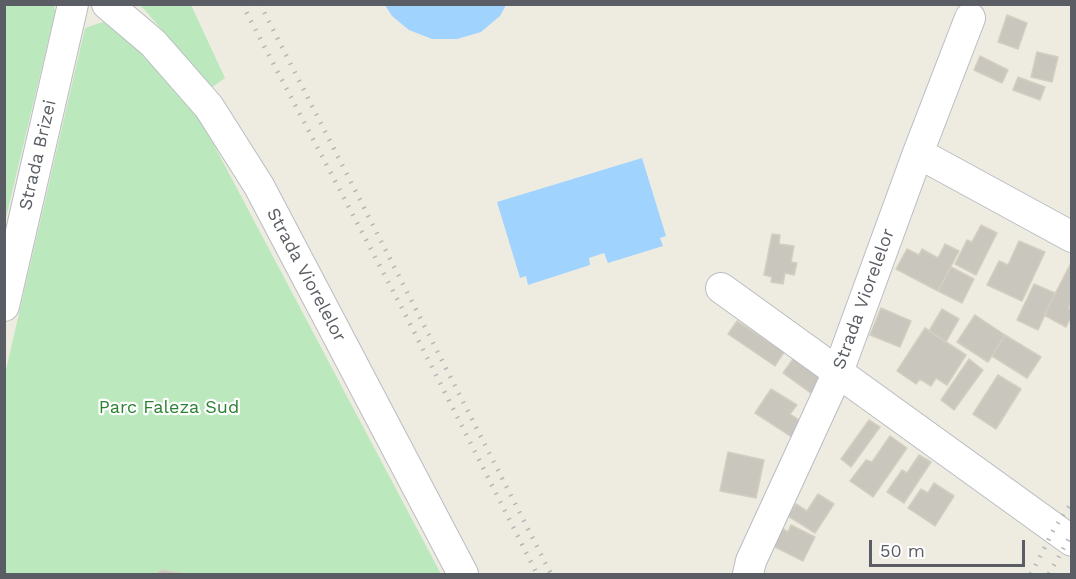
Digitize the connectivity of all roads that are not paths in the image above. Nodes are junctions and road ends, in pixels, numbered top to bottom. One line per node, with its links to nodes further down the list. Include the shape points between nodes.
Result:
1 (73, 4): 7 (street, Strada Brizei)
2 (107, 4): 10 (street, Strada Viorelelor, via 153,43 209,107 253,176)
3 (970, 18): 4 (street, Strada Viorelelor)
4 (918, 153): 5 (street); 8 (street, Strada Viorelelor)
5 (1071, 237)
6 (721, 288): 8 (street)
7 (6, 293)
8 (838, 372): 9 (street); 11 (street, Strada Viorelelor)
9 (1071, 542)
10 (464, 574)
11 (748, 574)

